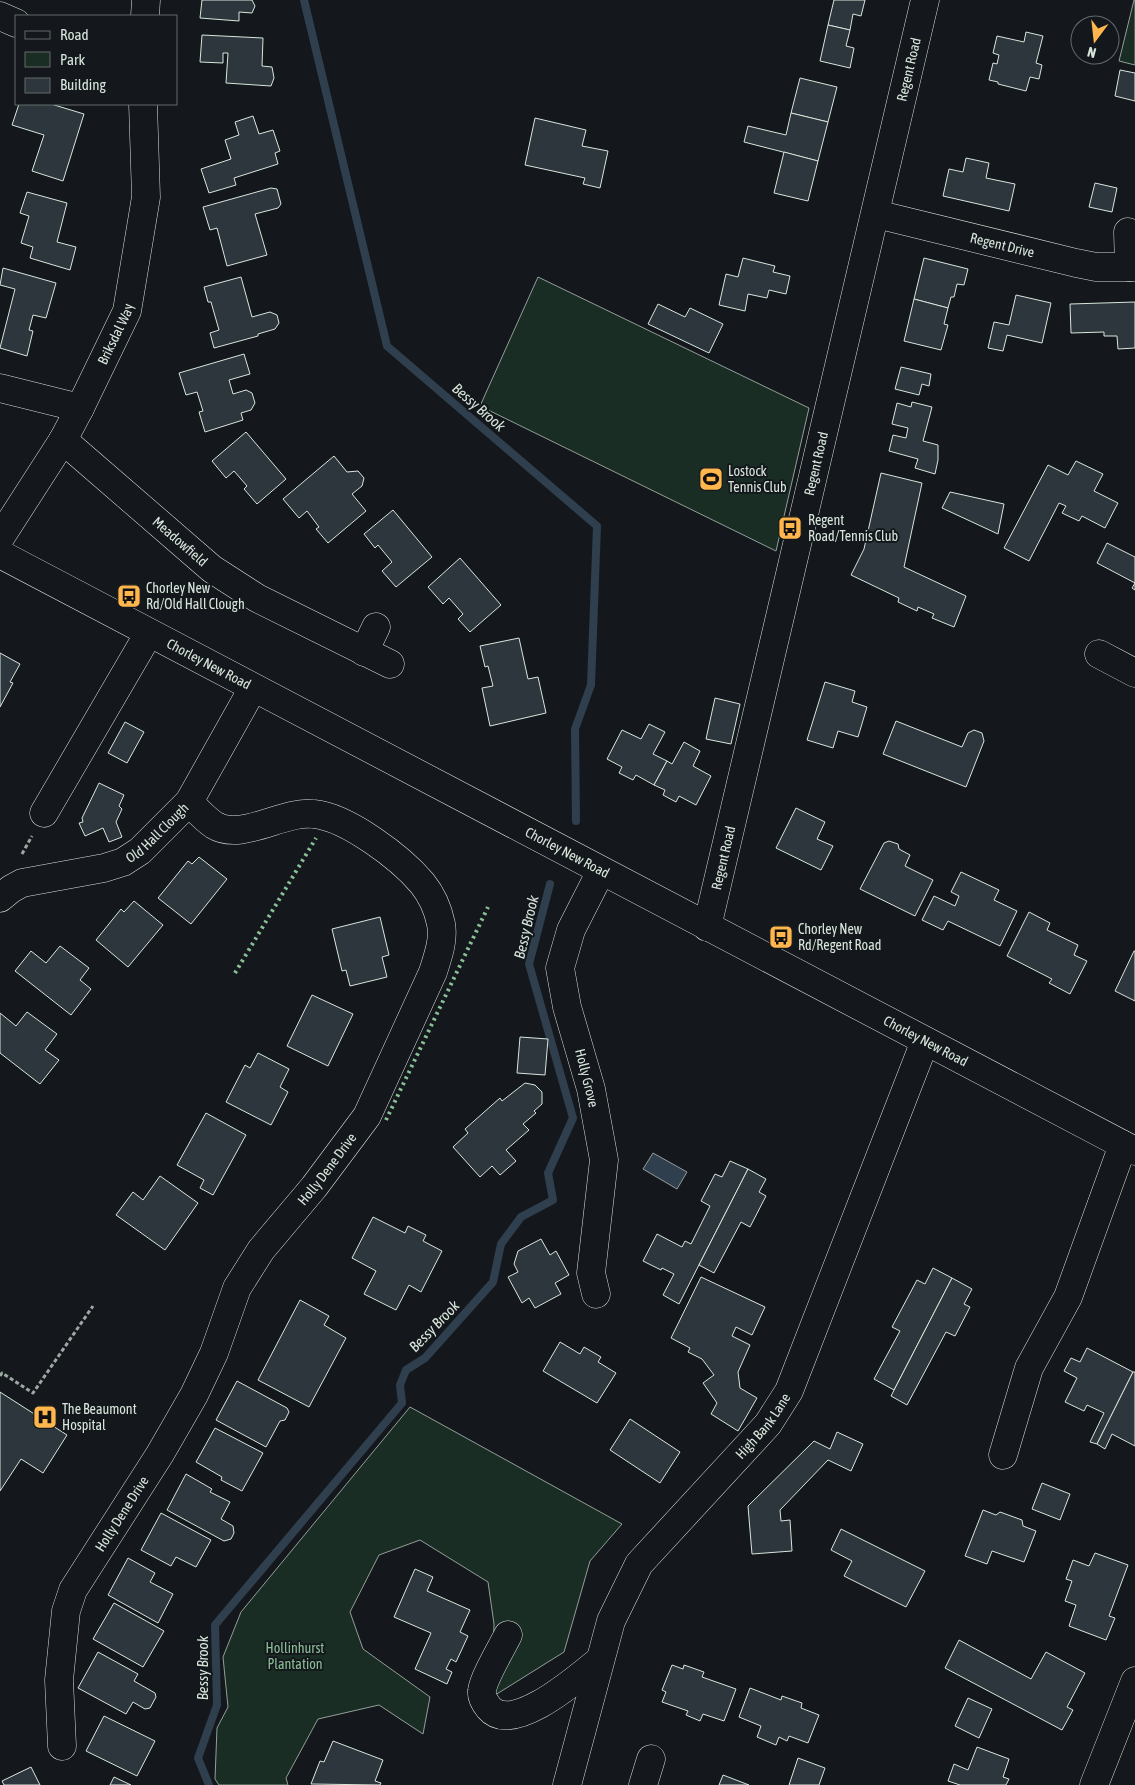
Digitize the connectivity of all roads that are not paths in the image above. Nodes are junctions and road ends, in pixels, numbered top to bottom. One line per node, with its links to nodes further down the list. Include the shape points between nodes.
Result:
1 (146, 0): 3 (main road)
2 (925, 0): 7 (main road, Regent Road)
3 (145, 15)
4 (0, 16): 5 (main road)
5 (15, 23)
6 (143, 105): 11 (main road, Briksdal Way, via 146,197 127,311)
7 (876, 214): 9 (main road, Regent Drive, via 1076,264); 27 (main road, Regent Road)
8 (1128, 232): 9 (main road, Regent Drive)
9 (1132, 267)
10 (0, 388): 11 (main road)
11 (80, 408): 12 (main road, Briksdal Way)
12 (63, 440): 13 (main road, Briksdal Way); 17 (main road, Meadowfield, via 212,569 258,598)
13 (0, 538)
14 (0, 554): 16 (main road, Chorley New Road)
15 (376, 627): 17 (main road)
16 (148, 633): 21 (main road, Chorley New Road); 23 (main road)
17 (364, 652): 19 (main road, Meadowfield)
18 (1099, 654): 20 (main road)
19 (390, 664)
20 (1135, 673)
21 (253, 688): 22 (main road, Old Hall Clough); 24 (main road, Chorley New Road)
22 (189, 802): 25 (main road, Old Hall Clough, via 140,851 123,862 104,868); 35 (main road, Holly Dene Drive, via 224,830 242,829 295,814 314,814 350,826 398,859 422,883 438,912 442,926 441,947 433,972 367,1116 261,1250 237,1288 214,1353 194,1395 73,1590 66,1611 59,1680)
23 (44, 813)
24 (601, 871): 27 (main road, Chorley New Road); 30 (main road, Holly Grove, via 571,930 560,968 567,1007 591,1089 604,1160 591,1273)
25 (11, 881): 26 (main road, Old Hall Clough, via 11,889)
26 (0, 898)
27 (707, 927): 28 (main road, Chorley New Road)
28 (925, 1041): 29 (main road, Chorley New Road); 33 (main road, High Bank Lane, via 789,1391 768,1424 638,1564 611,1621)
29 (1129, 1148): 31 (main road, via 1068,1297 1029,1368)
30 (597, 1299)
31 (1003, 1455)
32 (508, 1635): 33 (main road, via 482,1690 488,1707 502,1716 537,1706)
33 (600, 1660): 37 (main road, High Bank Lane)
34 (1135, 1681): 39 (main road)
35 (62, 1746)
36 (651, 1759): 38 (main road)
37 (567, 1785)
38 (643, 1785)
39 (1094, 1785)

